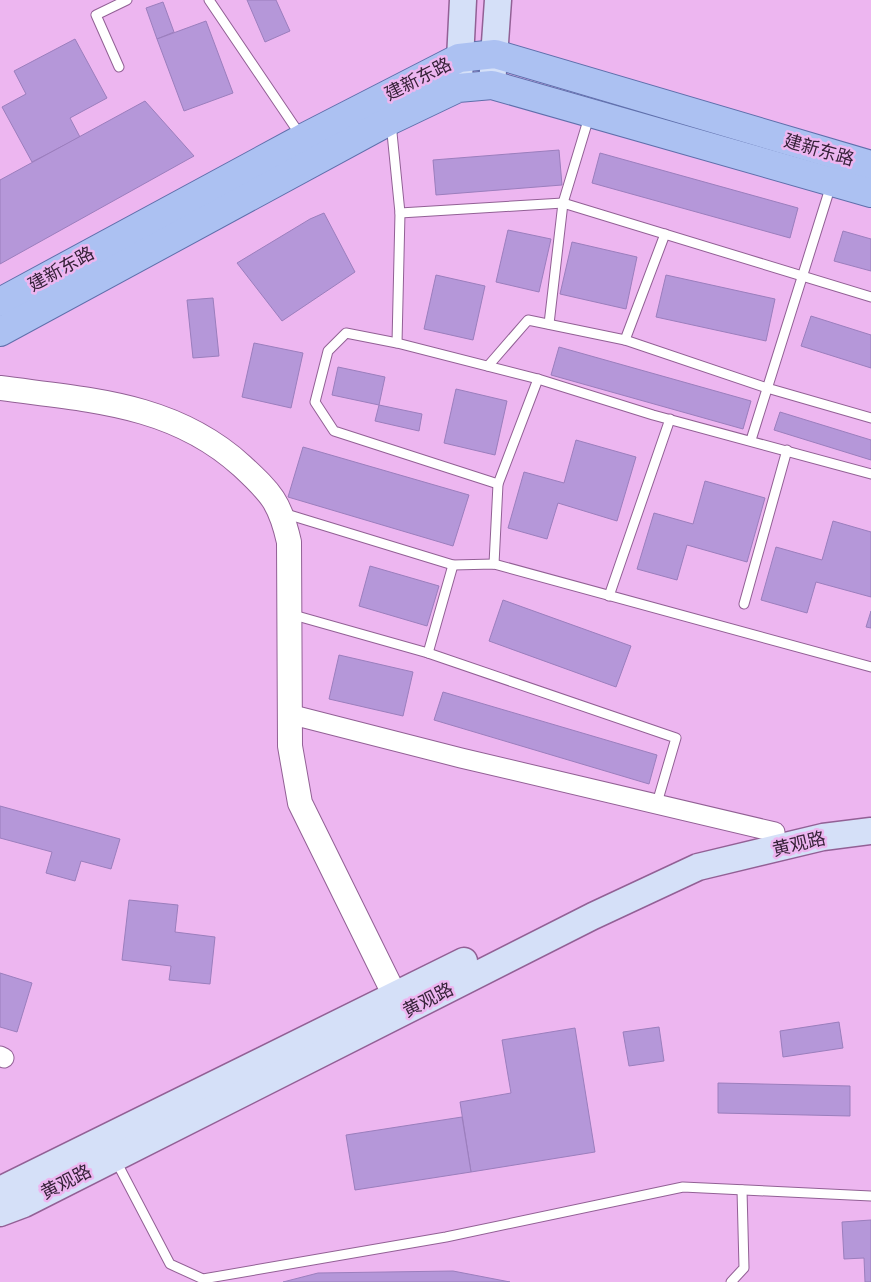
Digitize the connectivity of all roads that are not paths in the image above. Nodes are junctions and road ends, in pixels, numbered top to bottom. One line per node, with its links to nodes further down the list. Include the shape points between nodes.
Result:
1 (127, 0): 7 (lane, via 96,15)
2 (209, 0): 12 (lane)
3 (463, 0): 6 (main road)
4 (498, 0): 5 (main road)
5 (495, 54): 6 (main road, 建新东路); 8 (main road); 13 (main road, 建新东路)
6 (459, 58): 9 (main road); 12 (main road, 建新东路)
7 (119, 67)
8 (492, 85): 9 (main road, 建新东路); 10 (main road, 建新东路)
9 (458, 88): 11 (main road, 建新东路)
10 (590, 113): 14 (main road, 建新东路); 16 (lane)
11 (391, 120): 17 (lane); 23 (main road, 建新东路)
12 (302, 138): 21 (main road, 建新东路)
13 (871, 165)
14 (832, 182): 15 (main road, 建新东路); 19 (lane)
15 (871, 194)
16 (563, 203): 17 (lane); 18 (lane); 22 (lane)
17 (400, 213): 25 (lane)
18 (665, 234): 19 (lane); 24 (lane)
19 (801, 275): 20 (lane); 29 (lane)
20 (871, 296)
21 (0, 302)
22 (549, 324): 24 (lane); 26 (lane, via 528,320)
23 (0, 332)
24 (625, 340): 29 (lane)
25 (397, 343): 26 (lane); 35 (lane, via 346,333 328,351 315,402 334,430)
26 (488, 366): 27 (lane)
27 (538, 379): 31 (lane); 35 (lane)
28 (0, 388): 36 (street, via 87,400 165,418 199,434 229,455 266,489)
29 (767, 388): 30 (lane); 32 (lane)
30 (871, 418)
31 (670, 419): 32 (lane); 39 (lane)
32 (751, 440): 33 (lane)
33 (787, 450): 34 (lane); 40 (lane)
34 (871, 474)
35 (498, 484): 37 (lane)
36 (282, 513): 38 (lane); 41 (street, via 289,542)
37 (494, 564): 38 (lane); 39 (lane)
38 (453, 565): 42 (lane)
39 (609, 596): 43 (lane)
40 (744, 604)
41 (290, 614): 42 (lane); 44 (street)
42 (428, 653): 45 (lane, via 676,738)
43 (871, 667)
44 (289, 714): 45 (street); 49 (street, via 293,773 300,803)
45 (657, 803): 48 (street)
46 (871, 814): 48 (main road, 黄观路, via 810,822)
47 (871, 831): 49 (main road, 黄观路, via 823,837 698,868)
48 (775, 832): 49 (main road, 黄观路, via 690,854 589,898)
49 (399, 1004): 50 (main road, 黄观路); 51 (main road, 黄观路)
50 (114, 1158): 52 (lane, via 170,1264 203,1279 446,1237 683,1186); 54 (main road, 黄观路, via 24,1204)
51 (0, 1190)
52 (742, 1190): 53 (lane); 55 (lane, via 744,1268)
53 (871, 1196)
54 (0, 1212)
55 (732, 1282)

